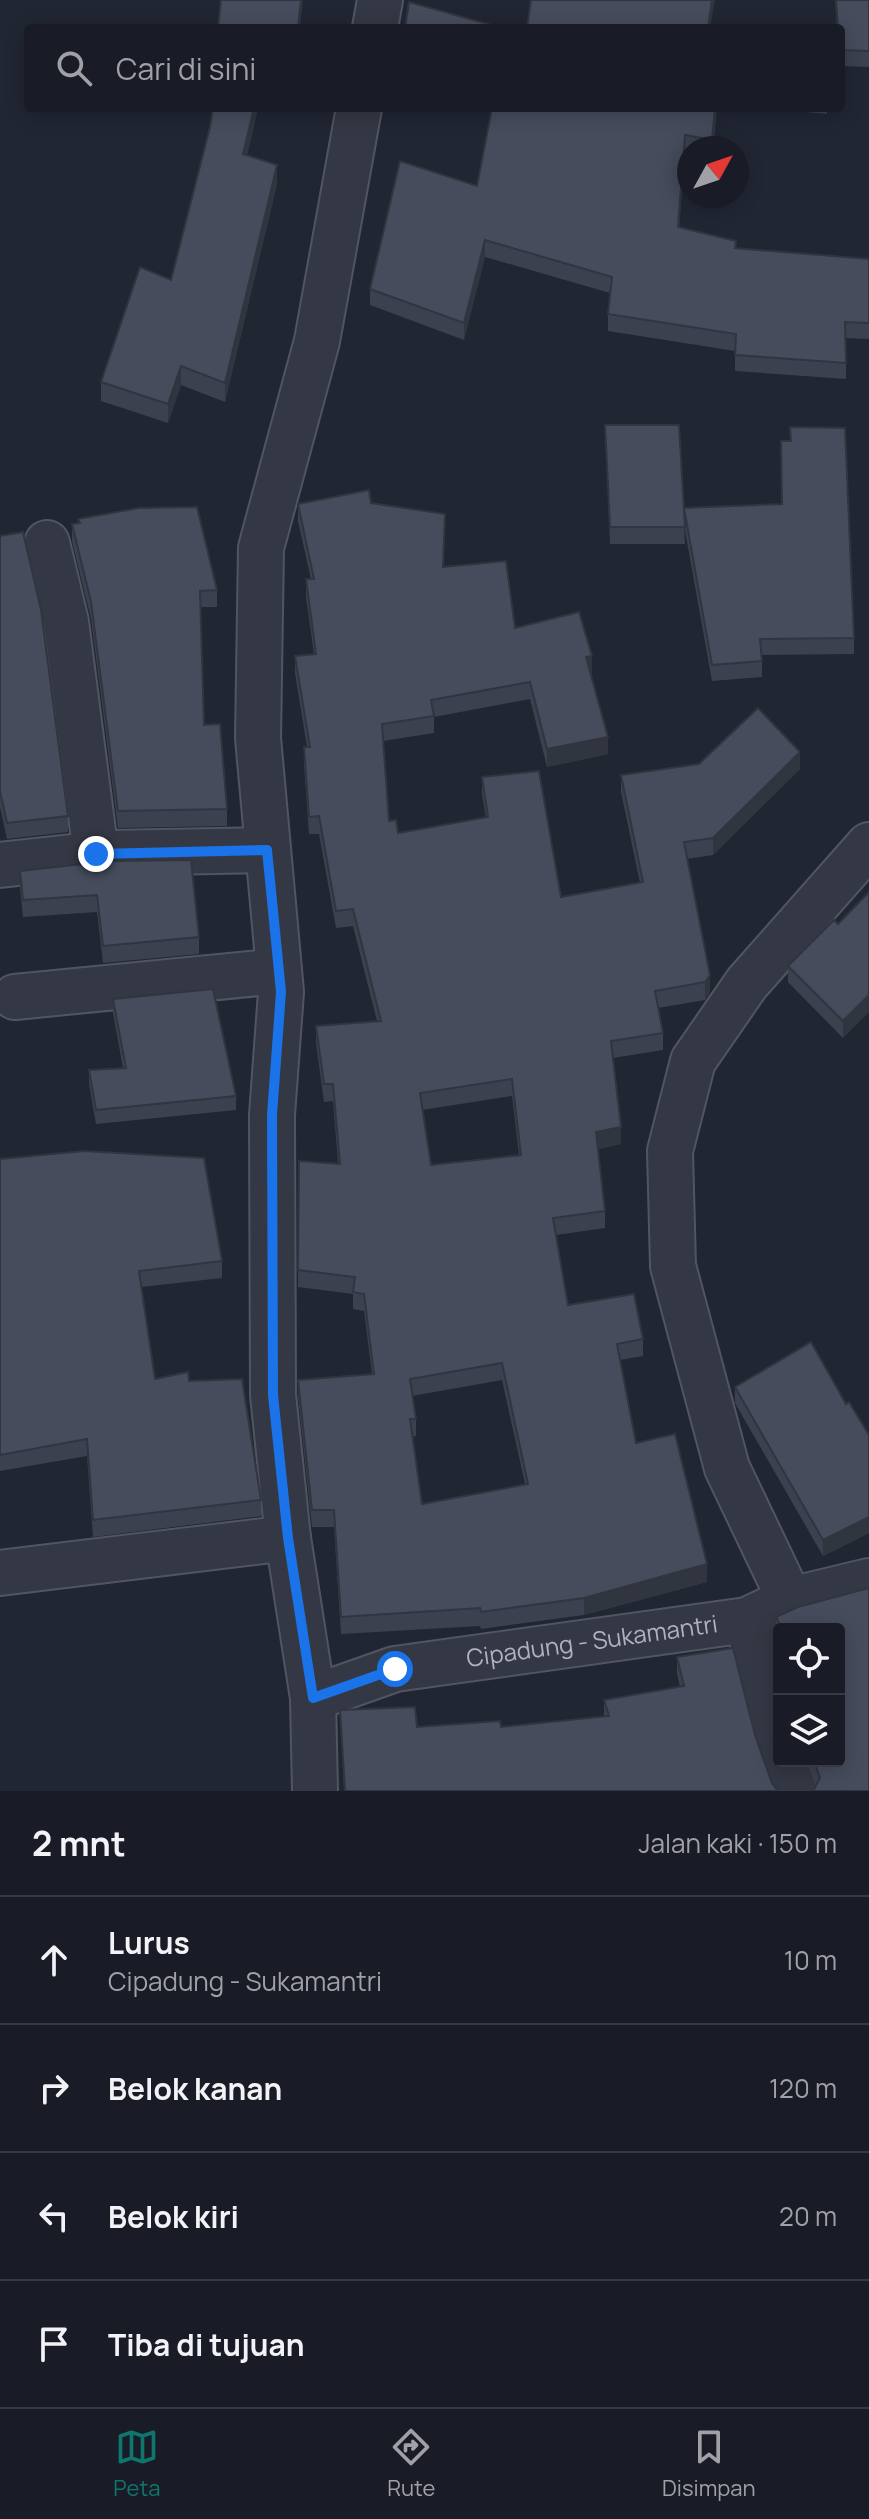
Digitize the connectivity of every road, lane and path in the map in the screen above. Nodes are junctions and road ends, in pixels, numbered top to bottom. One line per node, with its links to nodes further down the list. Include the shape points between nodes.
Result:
1 (380, 0): 2 (street)
2 (376, 24)
3 (358, 112): 6 (street, via 317,341 261,548 258,738)
4 (47, 543): 7 (street, via 66,622)
5 (869, 845): 14 (street, via 747,983 693,1061 670,1151 673,1266 715,1424 727,1468)
6 (267, 850): 7 (street); 9 (street)
7 (96, 854): 8 (street)
8 (0, 865)
9 (279, 971): 10 (street); 11 (street, via 272,1115 273,1395)
10 (15, 997)
11 (288, 1538): 12 (street); 16 (street)
12 (0, 1573)
13 (869, 1581): 14 (street, Cipadung - Sukamantri)
14 (790, 1600): 15 (street, Cipadung - Sukamantri)
15 (747, 1620): 16 (street, Cipadung - Sukamantri, via 395,1669); 17 (street)
16 (313, 1698): 19 (street)
17 (773, 1722)
18 (786, 1767): 20 (street)
19 (315, 1791)
20 (795, 1791)

